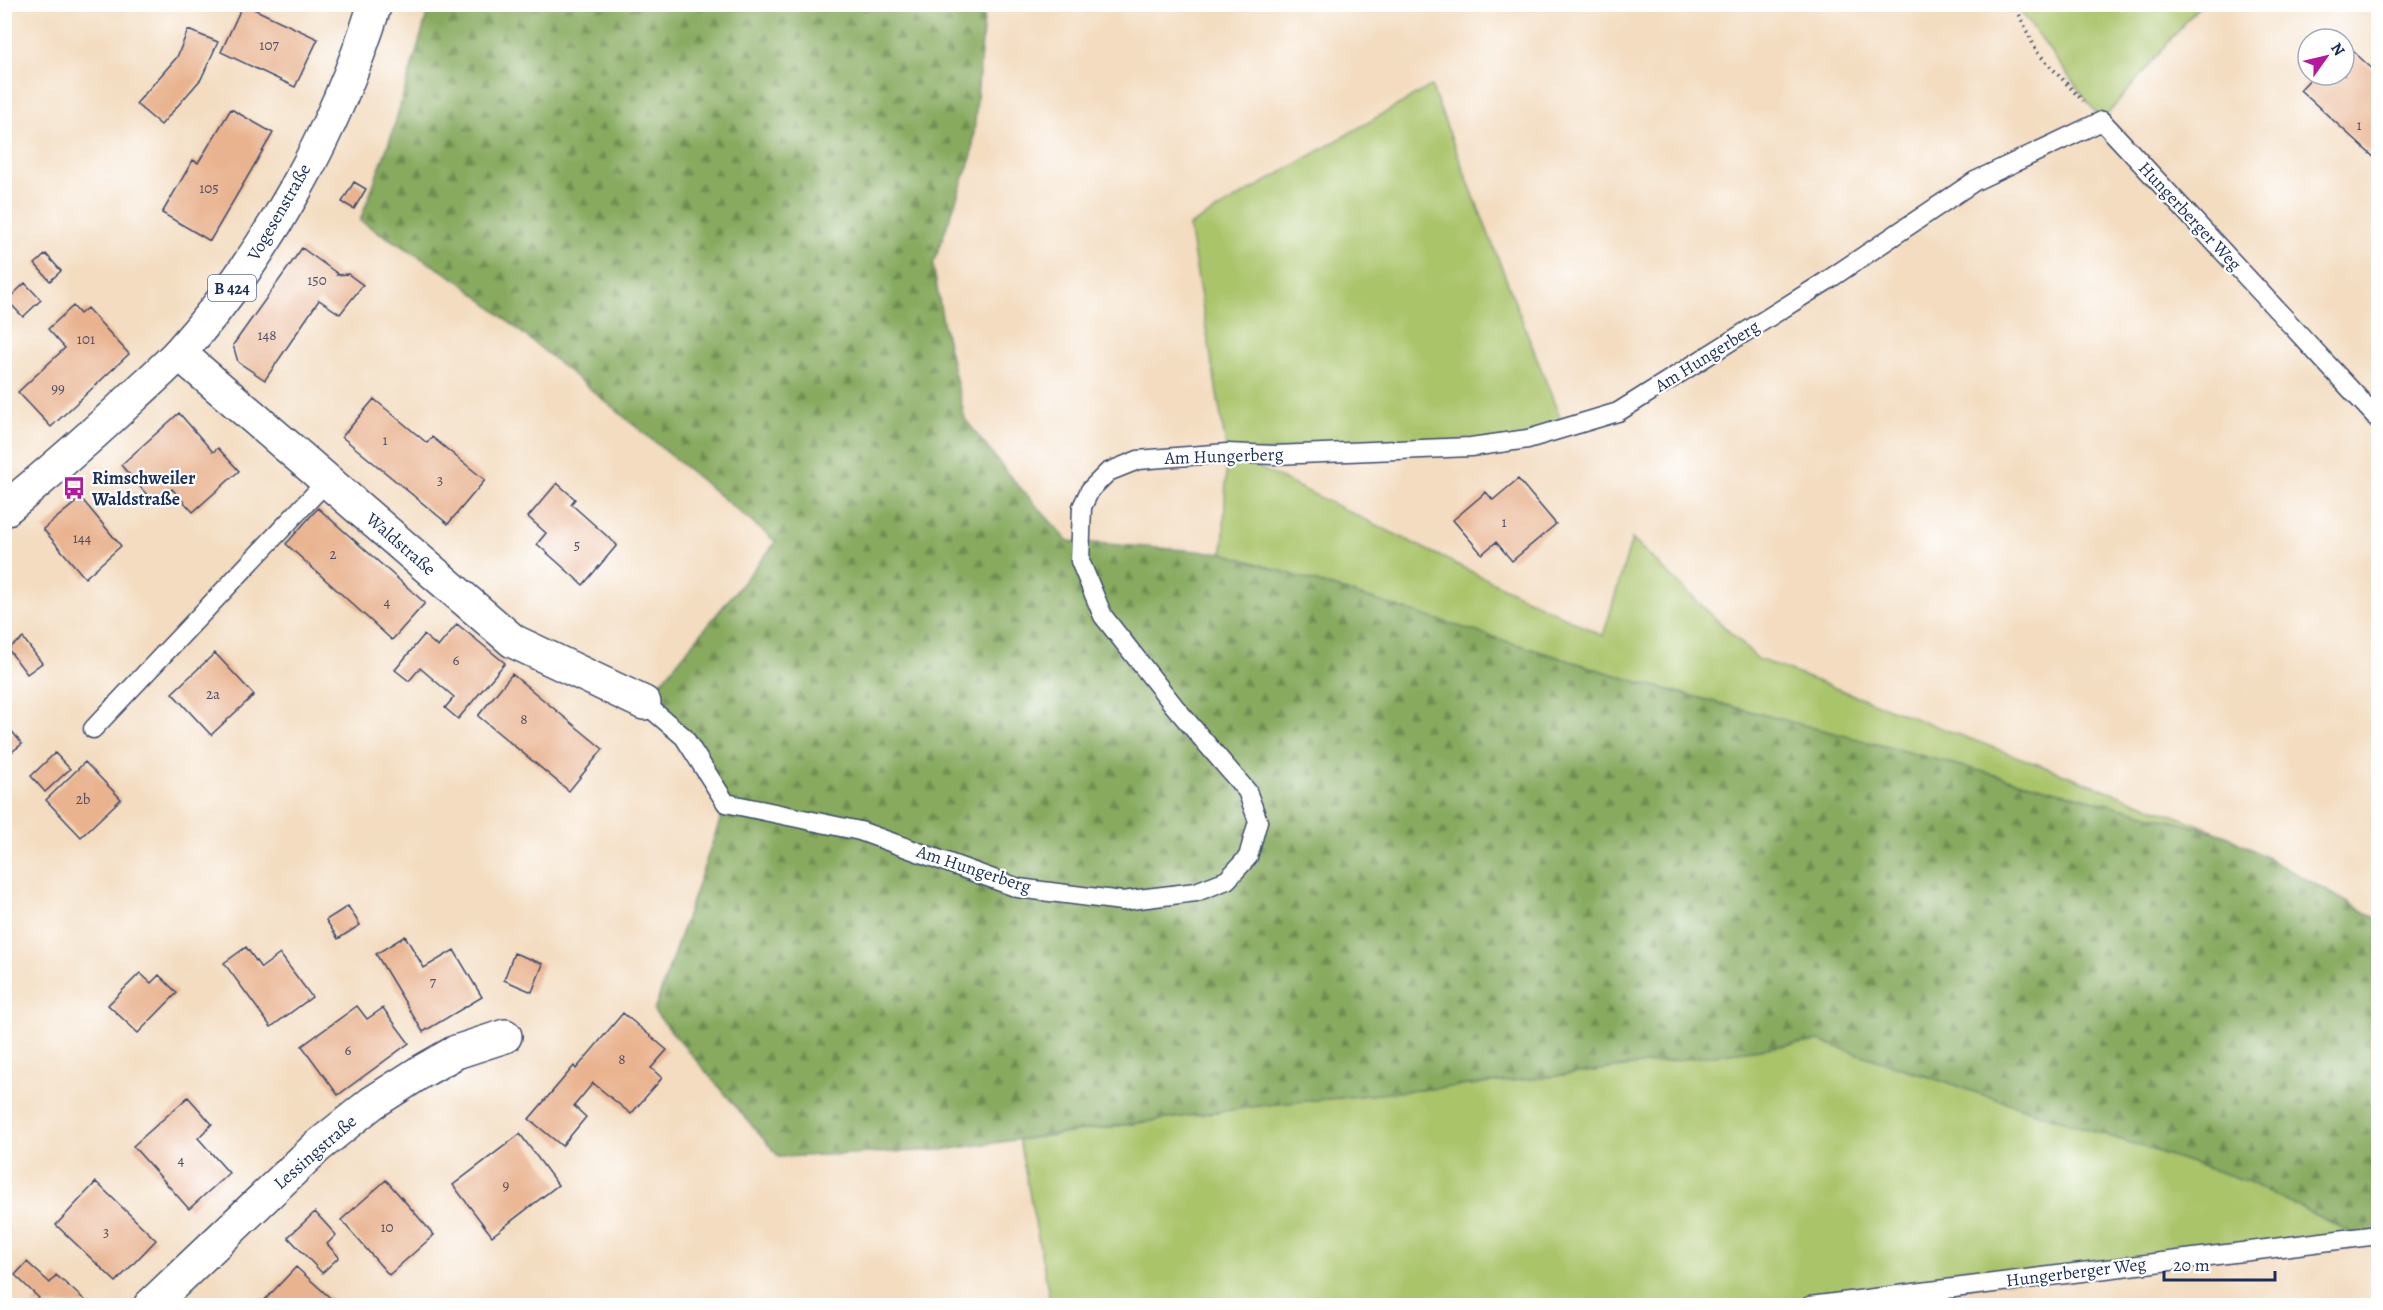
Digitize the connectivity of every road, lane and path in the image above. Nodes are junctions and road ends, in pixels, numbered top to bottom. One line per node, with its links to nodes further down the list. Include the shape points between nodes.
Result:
1 (375, 4): 4 (street, Vogesenstraße / B 424, via 348,78 287,207 235,284)
2 (2014, 4): 3 (path, via 2037,52)
3 (2102, 121): 5 (lane, Hungerberger Weg); 8 (lane, Am Hungerberg, via 1975,181 1825,282 1618,412 1528,439 1471,447 1274,455 1227,453 1138,460 1108,472 1090,490 1082,507 1080,561 1103,616 1247,791 1258,821 1248,857 1227,880 1217,884 1196,892 1122,901 1018,888 860,831 726,803 684,737)
4 (179, 353): 6 (street, Waldstraße); 7 (street, Vogesenstraße / B 424, via 73,454)
5 (2379, 419)
6 (327, 481): 8 (street, Waldstraße, via 513,641); 9 (lane)
7 (4, 510)
8 (644, 703)
9 (93, 729)
10 (504, 1036): 12 (street, Lessingstraße, via 456,1053 372,1103 309,1155)
11 (2379, 1235): 13 (lane, Hungerberger Weg)
12 (150, 1305)
13 (1810, 1305)

